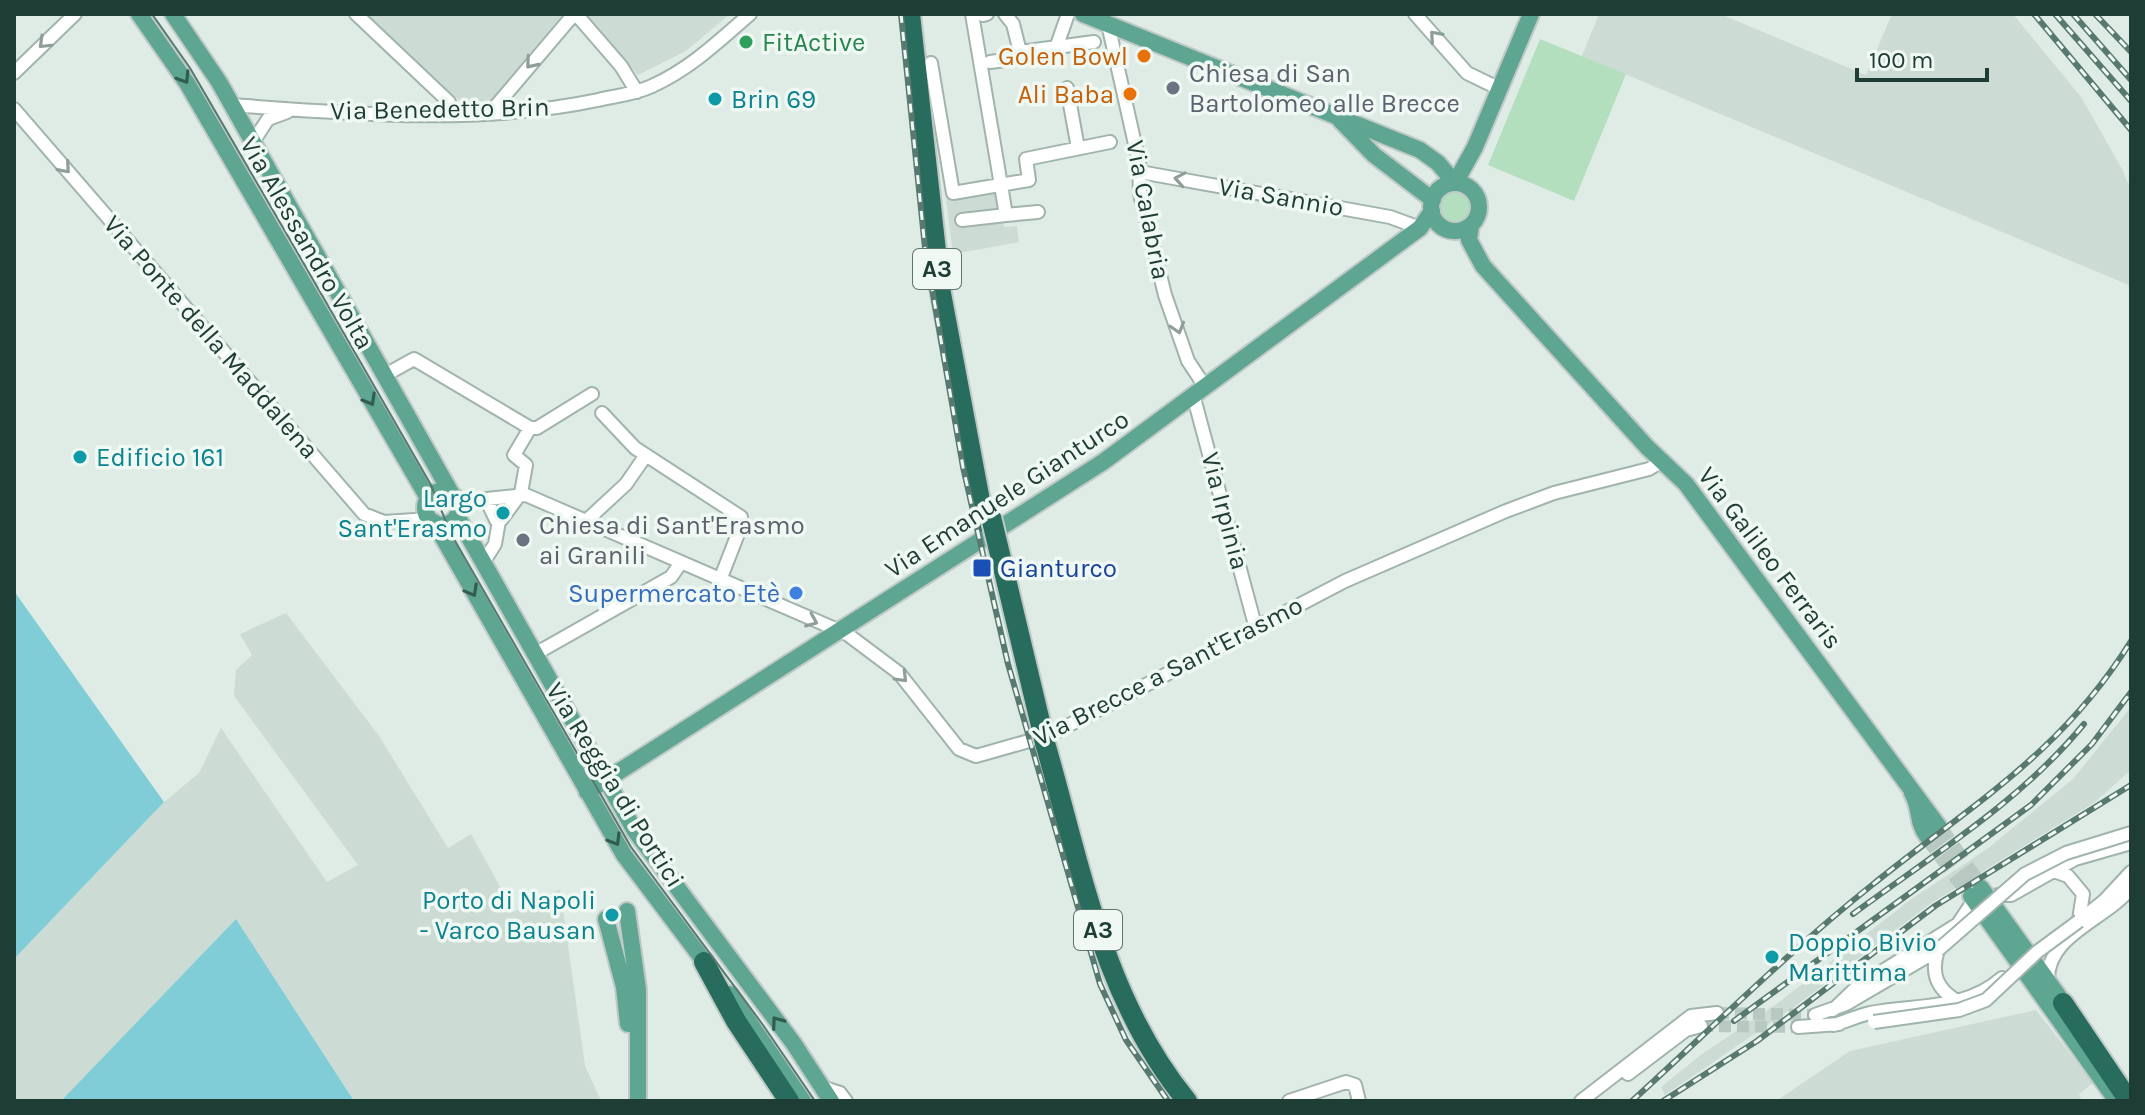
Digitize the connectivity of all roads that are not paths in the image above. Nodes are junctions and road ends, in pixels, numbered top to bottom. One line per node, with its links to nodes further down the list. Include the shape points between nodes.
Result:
1 (75, 14): 21 (street, one-way to 21)
2 (139, 14): 58 (main road, Via Alessandro Volta, one-way to 58, via 187,83)
3 (173, 14): 25 (main road, Via Alessandro Volta)
4 (356, 14): 28 (street, via 449,102)
5 (575, 14): 24 (street); 29 (street, one-way to 29)
6 (750, 14): 24 (street, Via Benedetto Brin, via 695,62)
7 (910, 14): 61 (highway, A3, via 938,275)
8 (918, 14): 61 (highway, A3, via 947,287)
9 (972, 14): 41 (street)
10 (1005, 14): 18 (street)
11 (1068, 14): 17 (street)
12 (1083, 14): 15 (main road, Via Galileo Ferraris)
13 (1415, 14): 23 (street, one-way to 13, via 1467,73)
14 (1531, 14): 23 (main road)
15 (1108, 24): 30 (main road, Via Galileo Ferraris); 39 (street, Via Calabria)
16 (1094, 42): 17 (street)
17 (1056, 48): 18 (street)
18 (1020, 52): 19 (street, via 1013,59)
19 (990, 62)
20 (931, 63): 41 (street, via 953,193)
21 (14, 73)
22 (1067, 88): 36 (street)
23 (1500, 89): 31 (main road)
24 (637, 92): 29 (street, Via Benedetto Brin, via 543,110)
25 (232, 105): 27 (street, Via Benedetto Brin); 32 (main road, Via Alessandro Volta)
26 (14, 109): 62 (street, Via Ponte della Maddalena, one-way to 62, via 364,514 384,522)
27 (294, 111): 28 (street, Via Benedetto Brin); 32 (street, Via Benedetto Brin, via 268,119)
28 (451, 113): 29 (street, Via Benedetto Brin)
29 (490, 113)
30 (1332, 114): 34 (main road, Via Galileo Ferraris); 38 (main road, Via Galileo Ferraris)
31 (1485, 120): 35 (main road); 37 (main road, via 1458,158)
32 (253, 142): 50 (main road, Via Alessandro Volta)
33 (1110, 142): 36 (street)
34 (1401, 142): 37 (main road, Via Galileo Ferraris); 38 (main road, via 1386,142 1381,149)
35 (1475, 147): 40 (main road); 42 (main road)
36 (1078, 148): 41 (street, via 1026,159 1029,180)
37 (1420, 150): 40 (main road, Via Galileo Ferraris)
38 (1392, 168): 45 (main road, Via Galileo Ferraris)
39 (1140, 172): 48 (street, Via Sannio, one-way to 39, via 1390,217); 51 (street, Via Calabria, one-way to 51, via 1140,194 1165,295)
40 (1455, 183): 42 (main road); 45 (main road, via 1441,188)
41 (1001, 187): 44 (street)
42 (1474, 192): 47 (main road, via 1479,209)
43 (1038, 212): 44 (street)
44 (1006, 215): 46 (street)
45 (1438, 216): 47 (main road); 48 (main road, Via Emanuele Gianturco); 49 (main road, Via Galileo Ferraris)
46 (962, 220)
47 (1471, 225): 49 (main road, Via Galileo Ferraris, via 1469,240)
48 (1420, 228): 51 (main road, Via Emanuele Gianturco)
49 (1483, 266): 56 (main road, Via Galileo Ferraris)
50 (387, 374): 54 (street, via 414,359); 60 (main road, Via Alessandro Volta)
51 (1200, 393): 68 (street, Via Irpinia); 69 (main road, Via Emanuele Gianturco)
52 (592, 394): 54 (street)
53 (602, 413): 55 (street)
54 (530, 428): 57 (street, via 514,455 527,465)
55 (646, 455): 64 (street, via 626,484); 67 (street, via 741,517)
56 (1662, 461): 68 (street, Via Brecce a Sant'Erasmo, via 1506,511); 74 (main road, Via Galileo Ferraris, via 1686,484 1908,784)
57 (521, 493): 59 (street); 63 (street); 64 (street, Via Brecce a Sant'Erasmo)
58 (428, 498): 60 (main road, via 439,491); 62 (main road, via 425,506)
59 (487, 501): 60 (street); 63 (street)
60 (455, 503): 62 (main road, via 446,524); 65 (main road, Via Reggia di Portici)
61 (987, 520): 71 (highway, A3)
62 (432, 521): 73 (main road, Via Reggia di Portici, one-way to 73)
63 (499, 521): 65 (street, via 495,544)
64 (586, 521): 66 (street, Via Brecce a Sant'Erasmo)
65 (483, 563): 70 (main road, Via Reggia di Portici)
66 (680, 564): 67 (street, Via Brecce a Sant'Erasmo); 70 (street, via 671,577)
67 (720, 580): 69 (street, Via Brecce a Sant'Erasmo, one-way to 69)
68 (1255, 625): 69 (street, Via Brecce a Sant'Erasmo, one-way to 68, via 899,673 959,749 976,756 1050,735)
69 (840, 632): 72 (main road, Via Emanuele Gianturco)
70 (535, 654): 72 (main road, Via Reggia di Portici)
71 (1039, 738): 102 (highway, A3, via 1113,999 1141,1052); 103 (highway, A3, via 1120,995 1147,1048)
72 (607, 780): 73 (main road, Via Emanuele Gianturco); 97 (main road, Via Reggia di Portici, one-way to 72, via 648,850)
73 (587, 792): 84 (main road, Via Reggia di Portici, one-way to 84, via 624,855)
74 (1933, 831)
75 (2131, 833): 83 (street, bridge, via 2066,853 2025,874)
76 (2131, 843): 77 (street)
77 (2051, 870): 80 (street, via 2011,895); 82 (street, via 2068,876 2083,894)
78 (2131, 872): 82 (street)
79 (2131, 888): 86 (street, via 2053,952)
80 (1978, 894): 85 (main road); 86 (main road); 90 (street, via 1958,924 1857,987)
81 (613, 916): 89 (main road); 89 (main road); 89 (main road, via 637,976)
82 (2079, 921): 93 (street, bridge, via 1986,1000 1959,1010)
83 (1938, 950): 87 (street, via 1934,974 1939,987); 90 (street)
84 (704, 962): 100 (main road, Via Reggia di Portici); 100 (highway, via 755,1050)
85 (2028, 977): 87 (street, via 2009,974); 108 (main road)
86 (2048, 983): 88 (main road)
87 (1959, 1002): 93 (street, via 1868,1014)
88 (2063, 1003): 96 (main road); 109 (highway)
89 (632, 1007): 98 (main road); 99 (main road)
90 (1833, 1010): 92 (street)
91 (1717, 1013): 106 (street, via 1691,1016)
92 (1815, 1015)
93 (1834, 1025): 95 (street)
94 (1701, 1026): 107 (street, via 1686,1030)
95 (1798, 1027)
96 (2131, 1088)
97 (826, 1094): 101 (street, via 840,1093)
98 (629, 1101)
99 (638, 1101)
100 (798, 1101)
101 (846, 1101)
102 (1177, 1101)
103 (1187, 1101)
104 (1289, 1101): 105 (street, via 1346,1082 1355,1085)
105 (1359, 1101)
106 (1581, 1101)
107 (1594, 1101)
108 (2117, 1101)
109 (2129, 1101)

